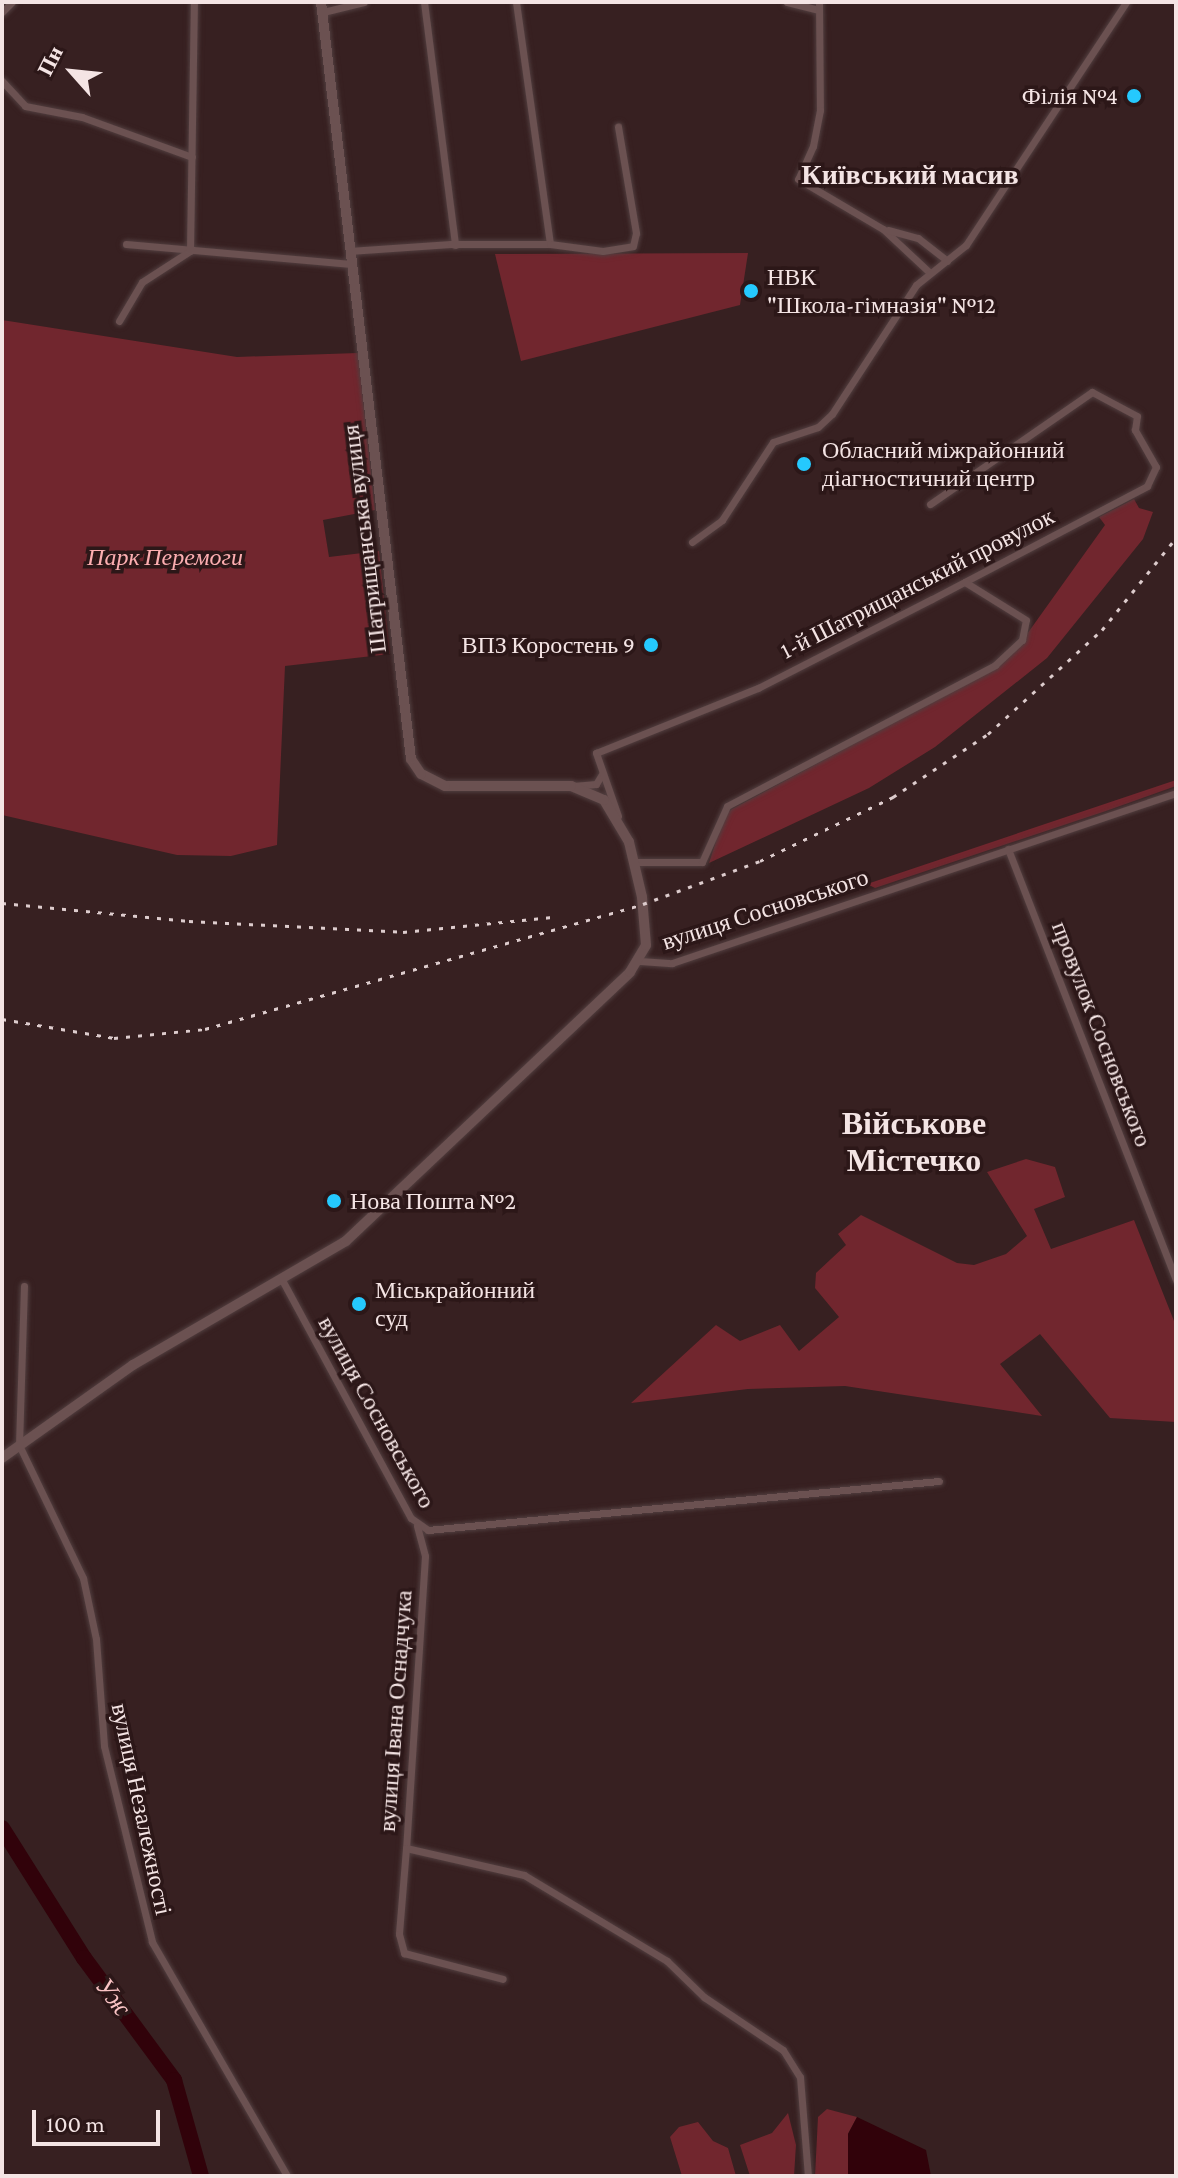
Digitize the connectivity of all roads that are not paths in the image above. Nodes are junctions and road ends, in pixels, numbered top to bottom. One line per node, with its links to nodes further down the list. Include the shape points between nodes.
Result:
1 (12, 2): 10 (street)
2 (194, 2): 13 (street)
3 (364, 2): 9 (street)
4 (424, 2): 17 (street)
5 (516, 2): 16 (street)
6 (787, 2): 8 (street)
7 (1126, 2): 20 (street, via 966,245)
8 (819, 6): 14 (street, via 820,110 813,146 798,179)
9 (322, 7): 19 (street, Шатрищанська вулиця)
10 (2, 12)
11 (2, 81): 13 (street, via 25,106 79,116)
12 (618, 127): 16 (street, via 636,242 603,251)
13 (192, 157): 18 (street)
14 (879, 226): 20 (street, via 918,238); 22 (street)
15 (126, 244): 18 (street)
16 (550, 244): 17 (street)
17 (455, 245): 19 (street)
18 (190, 251): 21 (street); 23 (street, via 142,282)
19 (349, 251): 21 (street, Шатрищанська вулиця)
20 (947, 261): 22 (street)
21 (351, 264): 28 (street, Шатрищанська вулиця, via 411,759 421,774 445,786)
22 (929, 272): 25 (street, via 829,417 814,429 773,442 722,520)
23 (119, 321)
24 (930, 504): 26 (street, 1-й Шатрищанський провулок, via 1087,394 1103,395 1137,416 1135,430 1156,467 1150,484)
25 (692, 542)
26 (965, 582): 27 (street, 1-й Шатрищанський провулок, via 761,686 596,753); 32 (street, via 1026,620 1022,640 995,665 727,806 702,862)
27 (603, 773): 28 (street, via 596,784); 30 (street)
28 (571, 786): 30 (street, Шатрищанська вулиця, via 600,798)
29 (1176, 793): 31 (street, вулиця Сосновського)
30 (618, 818): 32 (street)
31 (1008, 849): 33 (street, вулиця Сосновського, via 672,963); 35 (street, провулок Сосновського)
32 (633, 862): 33 (street, via 646,945)
33 (640, 961): 34 (street, вулиця Сосновського, via 346,1241)
34 (281, 1278): 37 (street, вулиця Сосновського, via 133,1365); 40 (street, вулиця Сосновського)
35 (1176, 1279)
36 (24, 1286): 37 (street, вулиця Незалежності)
37 (19, 1445): 38 (street, вулиця Сосновського); 43 (street, вулиця Незалежності, via 83,1578 96,1639 104,1746 152,1942)
38 (2, 1458)
39 (939, 1481): 40 (street, вулиця Сосновського, via 441,1530)
40 (417, 1526): 41 (street, вулиця Івана Оснадчука, via 425,1556)
41 (406, 1848): 42 (street, via 399,1934 404,1953); 44 (street, вулиця Івана Оснадчука, via 524,1875 667,1961 704,1997 783,2050 800,2077)
42 (503, 1979)
43 (287, 2176)
44 (808, 2176)

